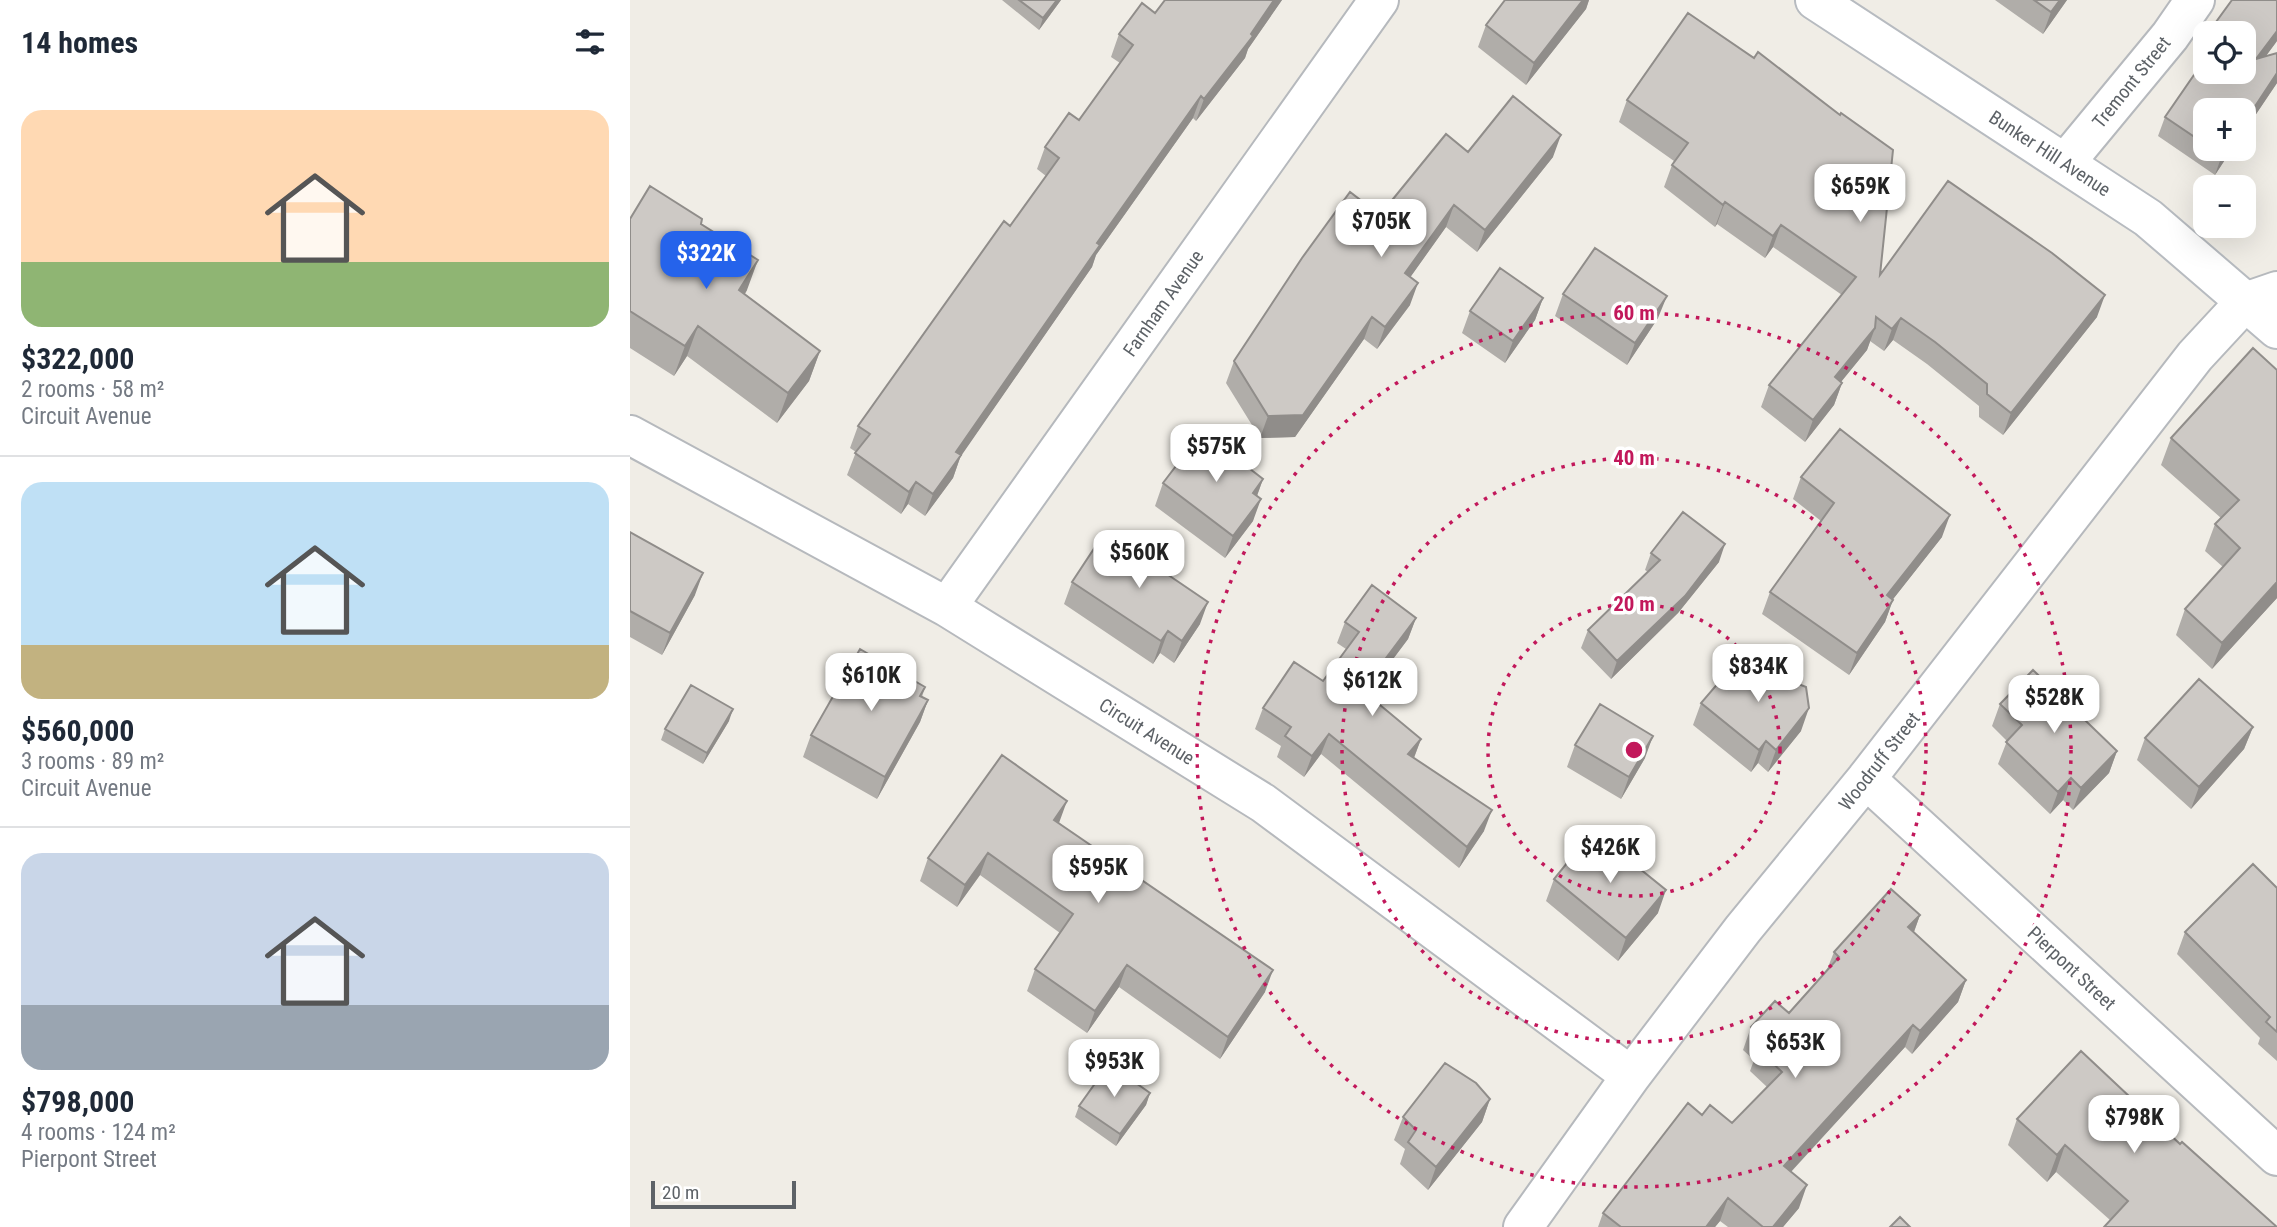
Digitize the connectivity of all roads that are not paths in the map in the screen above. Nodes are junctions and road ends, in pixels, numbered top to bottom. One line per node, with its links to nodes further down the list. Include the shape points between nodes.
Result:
1 (1379, 0): 8 (street, Farnham Avenue)
2 (1815, 0): 4 (street, Bunker Hill Avenue)
3 (2195, 0): 4 (street, Tremont Street)
4 (2066, 163): 5 (street, Bunker Hill Avenue)
5 (2261, 297): 6 (street, Bunker Hill Avenue); 9 (street, Woodruff Street, via 2195,356)
6 (2277, 330)
7 (630, 435): 8 (street, Circuit Avenue)
8 (947, 607): 10 (street, Circuit Avenue, via 1263,803)
9 (1866, 779): 10 (street, Woodruff Street); 11 (street, Pierpont Street)
10 (1631, 1076): 12 (street, Woodruff Street)
11 (2277, 1156)
12 (1523, 1227)

